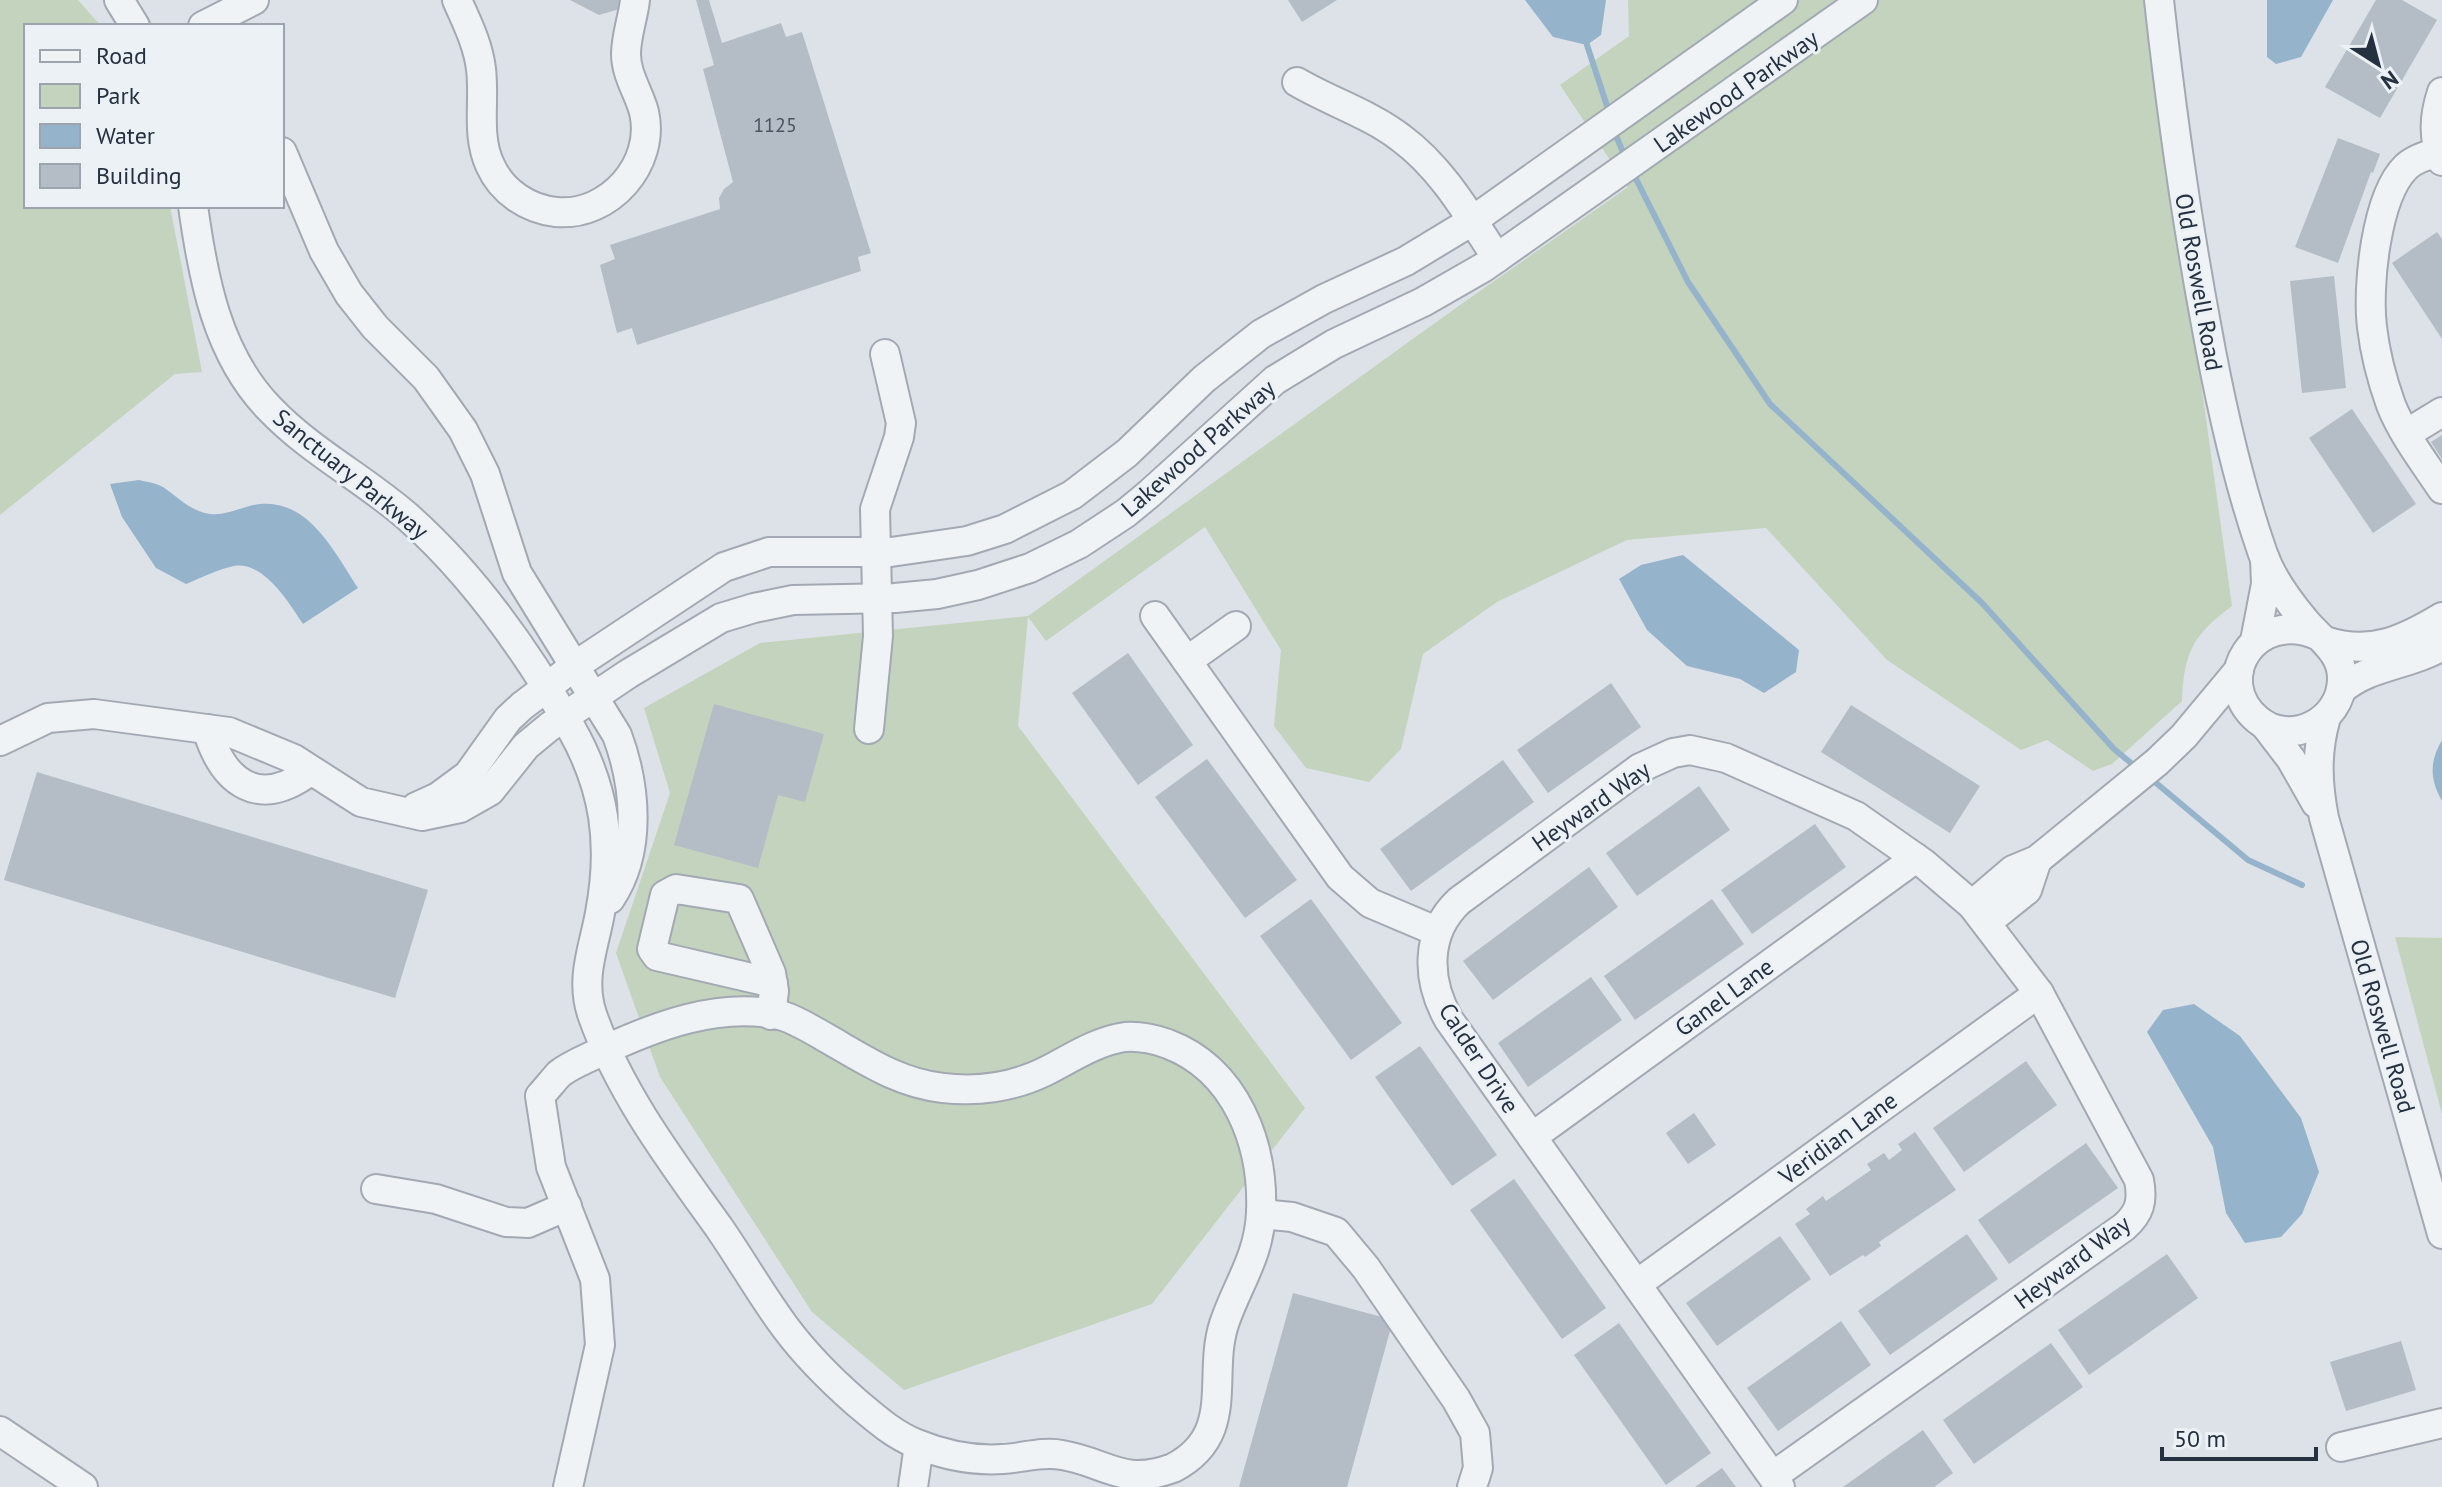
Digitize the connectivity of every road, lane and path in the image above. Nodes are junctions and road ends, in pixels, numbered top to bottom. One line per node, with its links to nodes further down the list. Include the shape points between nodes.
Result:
1 (119, 0): 9 (street)
2 (254, 0): 8 (street)
3 (635, 0): 7 (street, via 626,53 644,112 641,156 614,194 563,212 517,199 489,164 481,128 480,65)
4 (1783, 0): 10 (street, Lakewood Parkway)
5 (1863, 0): 12 (street, Lakewood Parkway)
6 (2159, 0): 24 (street, Old Roswell Road, via 2214,370)
7 (456, 1)
8 (215, 17)
9 (134, 24)
10 (1708, 52): 12 (street); 17 (street, Lakewood Parkway)
11 (1297, 82): 17 (street, via 1399,136 1437,172)
12 (1735, 91): 18 (street, Lakewood Parkway)
13 (2442, 92): 15 (street, via 2435,130)
14 (284, 157): 33 (street, via 324,251 349,294 426,378 463,430 485,474 517,573)
15 (2440, 157): 21 (street, via 2412,162 2394,183 2371,277 2378,360)
16 (193, 208): 35 (street, Sanctuary Parkway, via 211,301 250,386 287,425 432,540 483,600)
17 (1472, 221): 18 (street); 23 (street, Lakewood Parkway, via 1406,261 1261,334 1102,474 1038,514 967,541)
18 (1497, 258): 25 (street, Lakewood Parkway, via 1275,380 1149,494 1079,544 978,585)
19 (885, 354): 23 (street, via 901,423 875,509)
20 (2442, 412): 21 (street)
21 (2406, 434): 22 (street)
22 (2442, 489)
23 (874, 553): 25 (street); 33 (street, Lakewood Parkway, via 785,551 740,560 708,575)
24 (2265, 558): 29 (street, Old Roswell Road); 30 (street, Old Roswell Road, via 2266,584)
25 (877, 598): 37 (street, Lakewood Parkway, via 793,600 737,613 706,626); 42 (street)
26 (1155, 616): 32 (street)
27 (2442, 617): 29 (street, via 2376,647 2343,647)
28 (1236, 626): 32 (street)
29 (2322, 639): 30 (street, via 2303,629 2286,628); 36 (street, Old Roswell Road, via 2340,663)
30 (2255, 641): 34 (street, Old Roswell Road)
31 (2442, 646): 36 (street, via 2413,661 2368,673)
32 (1187, 661): 51 (street, via 1340,877 1370,903)
33 (576, 665): 35 (street, Lakewood Parkway); 37 (street)
34 (2239, 670): 40 (street, Old Roswell Road, via 2241,697); 43 (street)
35 (546, 689): 38 (street, Sanctuary Parkway); 46 (street, Lakewood Parkway, via 508,719 468,775 438,797)
36 (2341, 690): 39 (street, Old Roswell Road)
37 (595, 696): 38 (street, Lakewood Parkway); 49 (street, via 627,763 633,805 622,872)
38 (564, 716): 46 (street, Lakewood Parkway, via 526,746 477,800 440,814); 49 (street, Sanctuary Parkway, via 602,800 606,852)
39 (2326, 717): 40 (street, via 2290,731); 47 (street, Old Roswell Road, via 2317,762)
40 (2261, 722): 43 (street, via 2229,720); 47 (street, Old Roswell Road, via 2291,759)
41 (207, 729): 44 (street, Lakewood Parkway, via 94,714 48,718); 45 (street, Lakewood Parkway, via 229,732); 45 (street, via 214,753 241,784 264,791)
42 (869, 729)
43 (2184, 736): 50 (street, via 2037,860 2027,890)
44 (0, 741)
45 (310, 771): 46 (street, Lakewood Parkway, via 361,802)
46 (404, 812)
47 (2324, 818): 60 (street, Old Roswell Road)
48 (1916, 858): 50 (street, Heyward Way); 51 (street, Heyward Way, via 1828,802 1726,758 1690,750 1656,759 1628,776 1459,901); 56 (street, Ganel Lane)
49 (600, 913): 55 (street, via 587,991)
50 (1980, 914): 53 (street, Heyward Way)
51 (1436, 931): 56 (street, Calder Drive, via 1433,958 1442,1007)
52 (773, 983): 54 (street)
53 (2039, 993): 61 (street, Veridian Lane); 67 (street, Heyward Way, via 2139,1180 2142,1194 2134,1219)
54 (771, 1015): 55 (street, via 738,1012 689,1019); 59 (street, via 786,1017 905,1080 946,1089 1020,1082 1112,1039 1146,1037 1177,1048 1206,1065 1243,1113 1251,1132)
55 (608, 1049): 58 (street, via 559,1074 540,1096 551,1167); 64 (street, via 632,1098 787,1330 845,1393)
56 (1532, 1137): 61 (street, Calder Drive)
57 (376, 1189): 58 (street, via 436,1199 506,1222 528,1223)
58 (567, 1206): 69 (street, via 595,1279 600,1345)
59 (1261, 1214): 64 (street, via 1250,1264 1219,1344 1214,1420 1209,1435 1178,1466 1150,1476 1121,1478 1058,1454 973,1459); 66 (street, via 1292,1217 1336,1232 1366,1268 1475,1433)
60 (2442, 1234)
61 (1637, 1284): 67 (street, Calder Drive)
62 (2442, 1423): 65 (street)
63 (0, 1431): 68 (street)
64 (919, 1445): 70 (street)
65 (2341, 1447)
66 (1481, 1481)
67 (1776, 1482)
68 (83, 1487)
69 (568, 1487)
70 (913, 1487)

